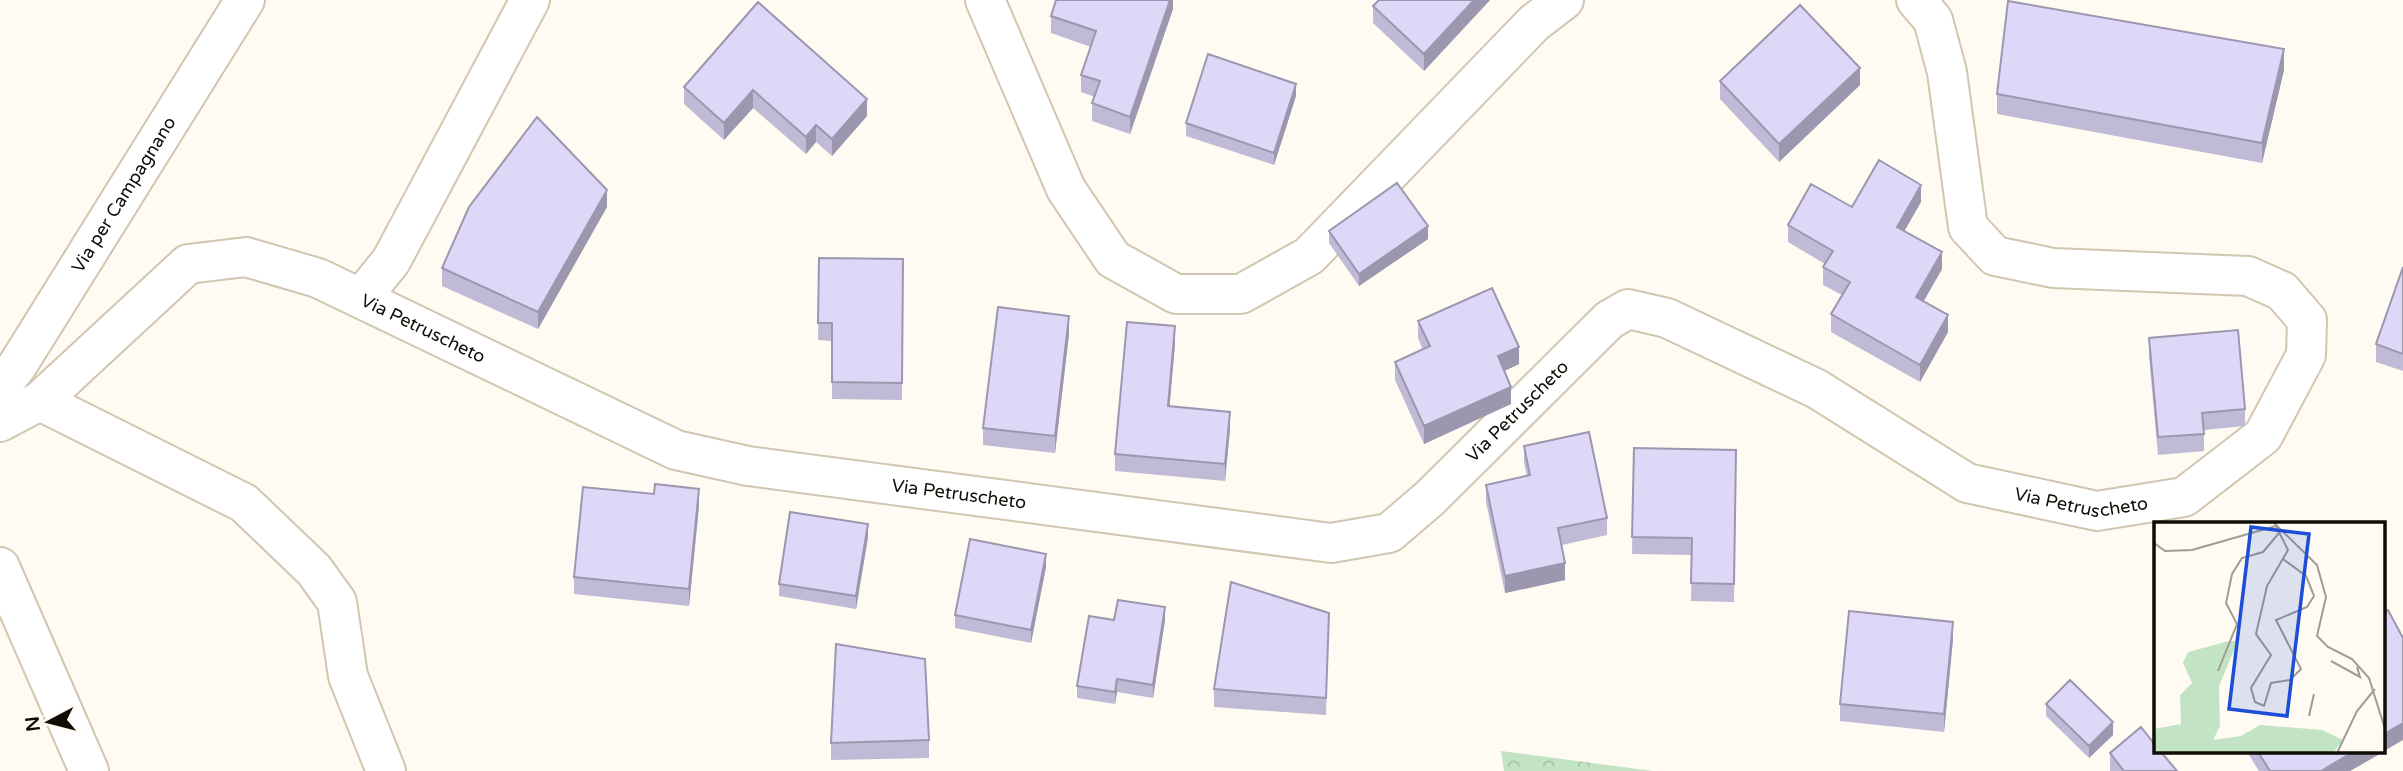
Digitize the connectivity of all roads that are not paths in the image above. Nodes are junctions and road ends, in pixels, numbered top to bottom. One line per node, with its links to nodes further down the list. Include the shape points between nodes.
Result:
1 (245, 0): 7 (street, Via per Campagnano)
2 (530, 0): 6 (street, Via Petruscheto, via 391,261)
3 (985, 0): 4 (street, via 1066,189 1113,259 1176,294 1241,294 1309,256 1534,23)
4 (1564, 0)
5 (1916, 0): 6 (street, Via Petruscheto, via 1933,20 1947,72 1968,227 1995,256 2053,268 2248,276 2282,291 2307,320 2306,355 2263,436 2184,497 2097,511 1967,483 1817,389 1667,318 1628,309 1609,320 1430,498 1388,533 1331,543 748,466 676,450)
6 (361, 298): 8 (street, via 318,278 246,257 188,264)
7 (0, 387)
8 (40, 401): 9 (street); 12 (street, via 244,503 314,570 337,602 348,676)
9 (0, 422)
10 (0, 567): 11 (street)
11 (89, 771)
12 (386, 771)

